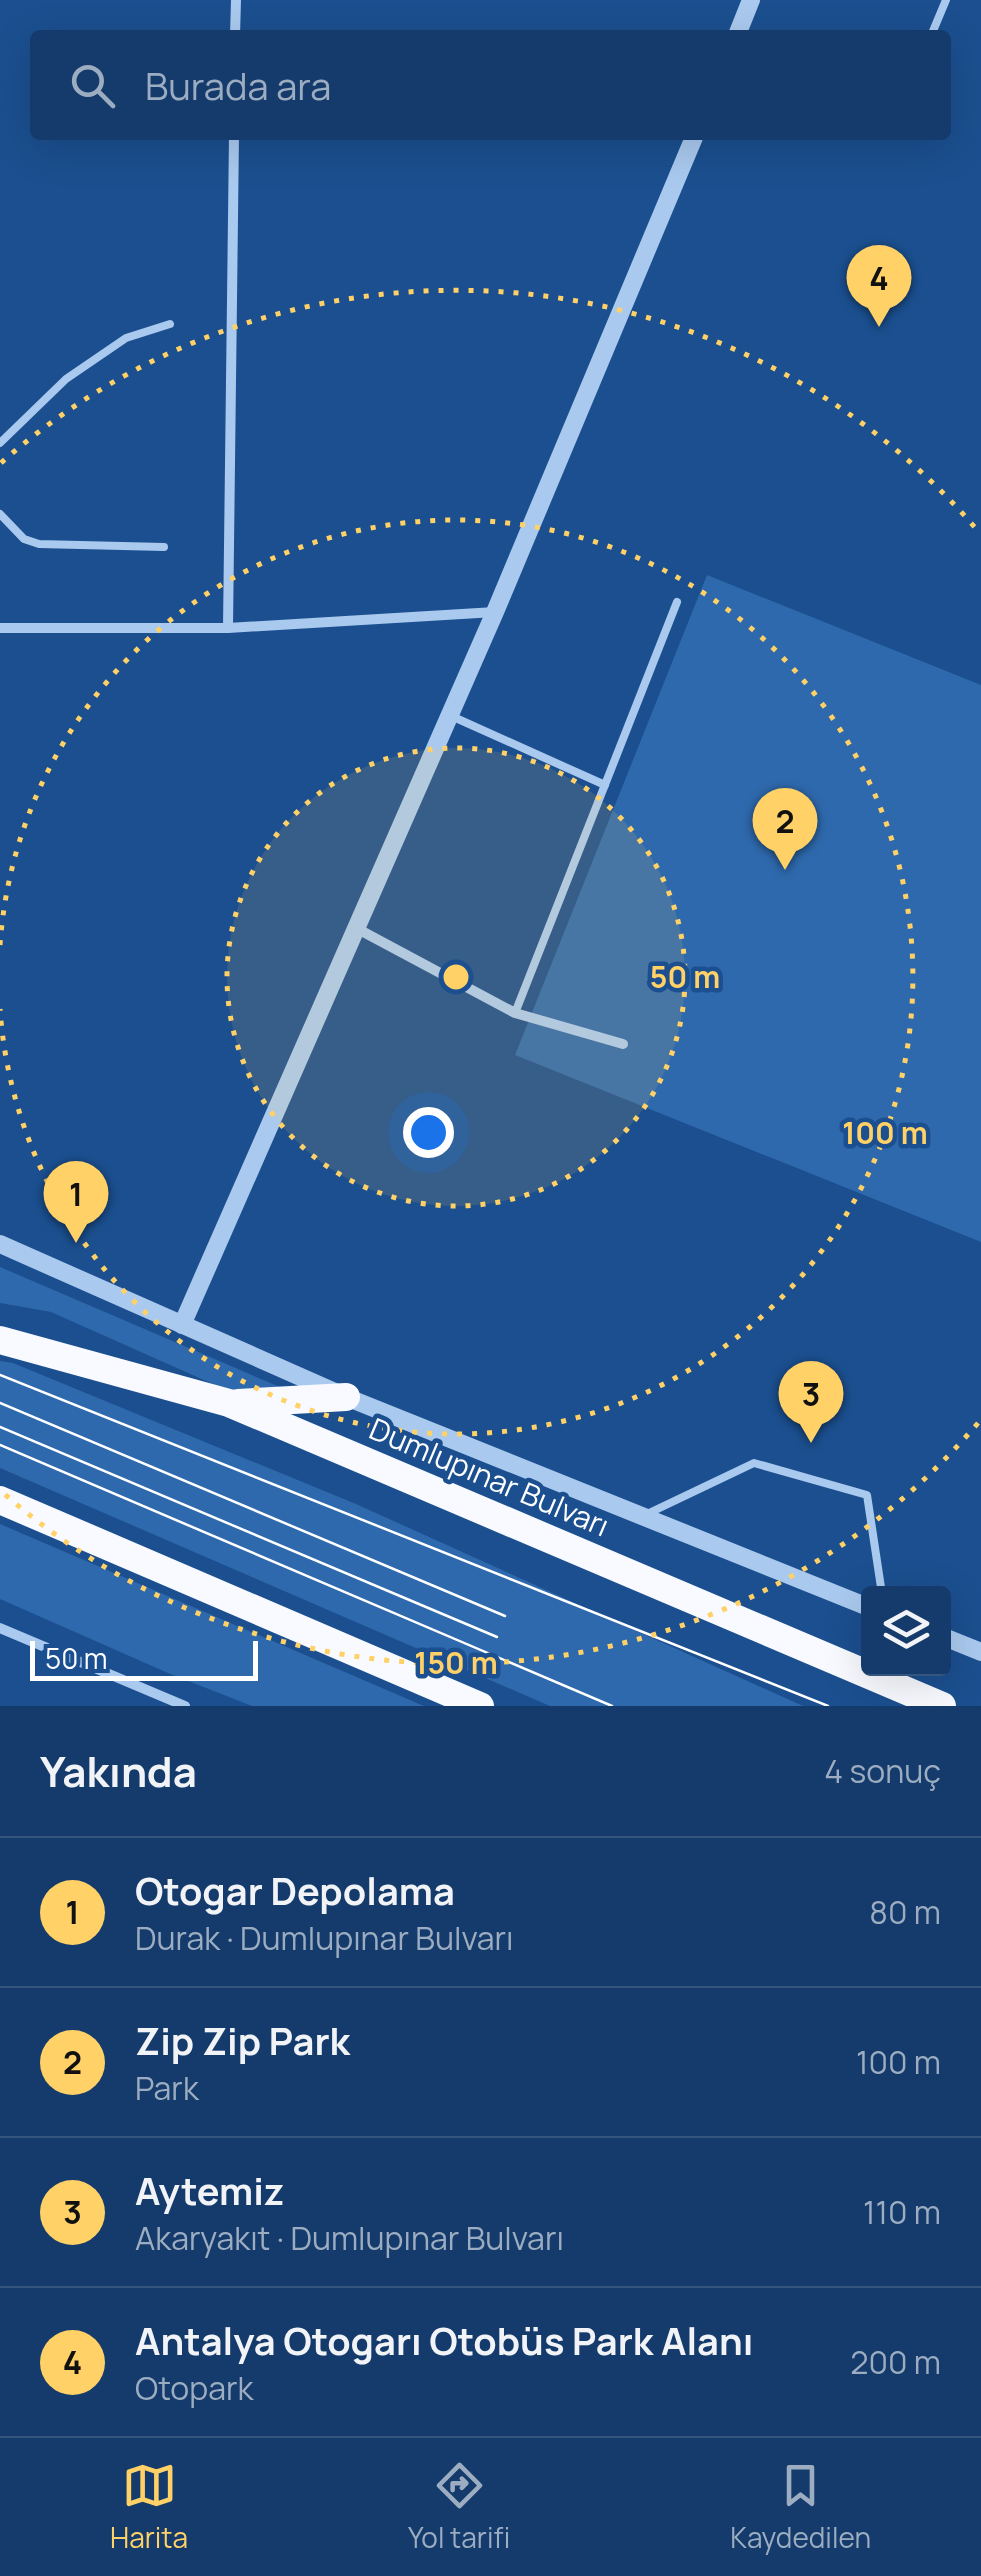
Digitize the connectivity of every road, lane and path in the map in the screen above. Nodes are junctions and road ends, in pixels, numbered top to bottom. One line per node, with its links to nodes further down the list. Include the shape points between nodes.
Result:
1 (236, 0): 4 (street)
2 (751, 0): 5 (street)
3 (946, 0): 6 (lane)
4 (235, 30)
5 (739, 30)
6 (932, 30)
7 (234, 140): 16 (street)
8 (693, 140): 14 (street)
9 (170, 324): 10 (lane, via 126,338 66,379)
10 (0, 443)
11 (0, 514): 12 (lane, via 24,539 39,544)
12 (164, 547)
13 (677, 602): 18 (lane)
14 (495, 612): 16 (street); 17 (street)
15 (0, 628): 16 (street)
16 (228, 628)
17 (449, 715): 18 (lane); 19 (street)
18 (605, 785): 20 (lane)
19 (356, 928): 20 (street); 23 (street)
20 (515, 1014): 21 (street)
21 (623, 1044)
22 (0, 1244): 23 (street)
23 (182, 1325): 25 (street)
24 (0, 1340): 26 (highway, Dumlupınar Bulvarı)
25 (346, 1397): 26 (highway); 28 (street)
26 (229, 1403): 36 (highway, Dumlupınar Bulvarı)
27 (0, 1500): 35 (highway)
28 (644, 1516): 29 (lane, via 754,1463 868,1495); 30 (street)
29 (881, 1586)
30 (861, 1604)
31 (0, 1628): 34 (street)
32 (951, 1640): 33 (street)
33 (981, 1652)
34 (186, 1706)
35 (480, 1706)
36 (942, 1706)

